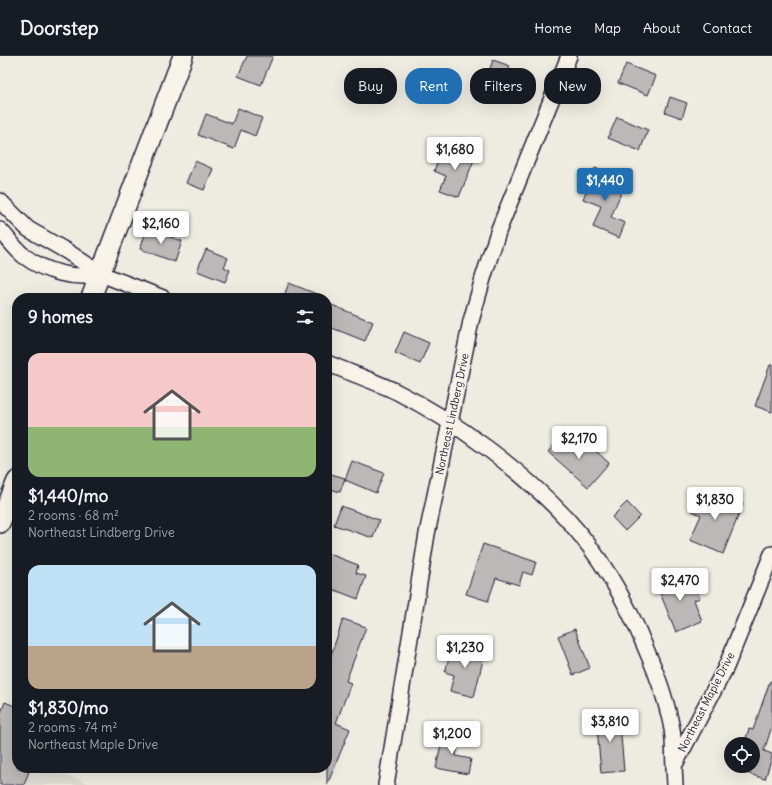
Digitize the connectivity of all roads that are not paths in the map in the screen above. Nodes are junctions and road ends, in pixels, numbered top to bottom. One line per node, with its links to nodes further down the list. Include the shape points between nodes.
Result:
1 (183, 56): 5 (street)
2 (569, 56): 9 (street, Northeast Lindberg Drive, via 484,275 471,321)
3 (0, 201): 5 (street, via 28,229)
4 (0, 230): 5 (street, via 24,256 50,271 86,277)
5 (101, 274): 6 (street); 7 (street)
6 (93, 293)
7 (150, 293)
8 (332, 365): 9 (street, via 396,392)
9 (450, 423): 13 (street, via 532,485 566,518 621,594 654,668 672,730); 14 (street, Northeast Lindberg Drive, via 427,534)
10 (12, 494): 11 (street)
11 (0, 524)
12 (772, 554): 13 (street, Northeast Maple Drive, via 726,667)
13 (674, 766): 15 (street, Northeast Maple Drive)
14 (386, 785)
15 (675, 785)

